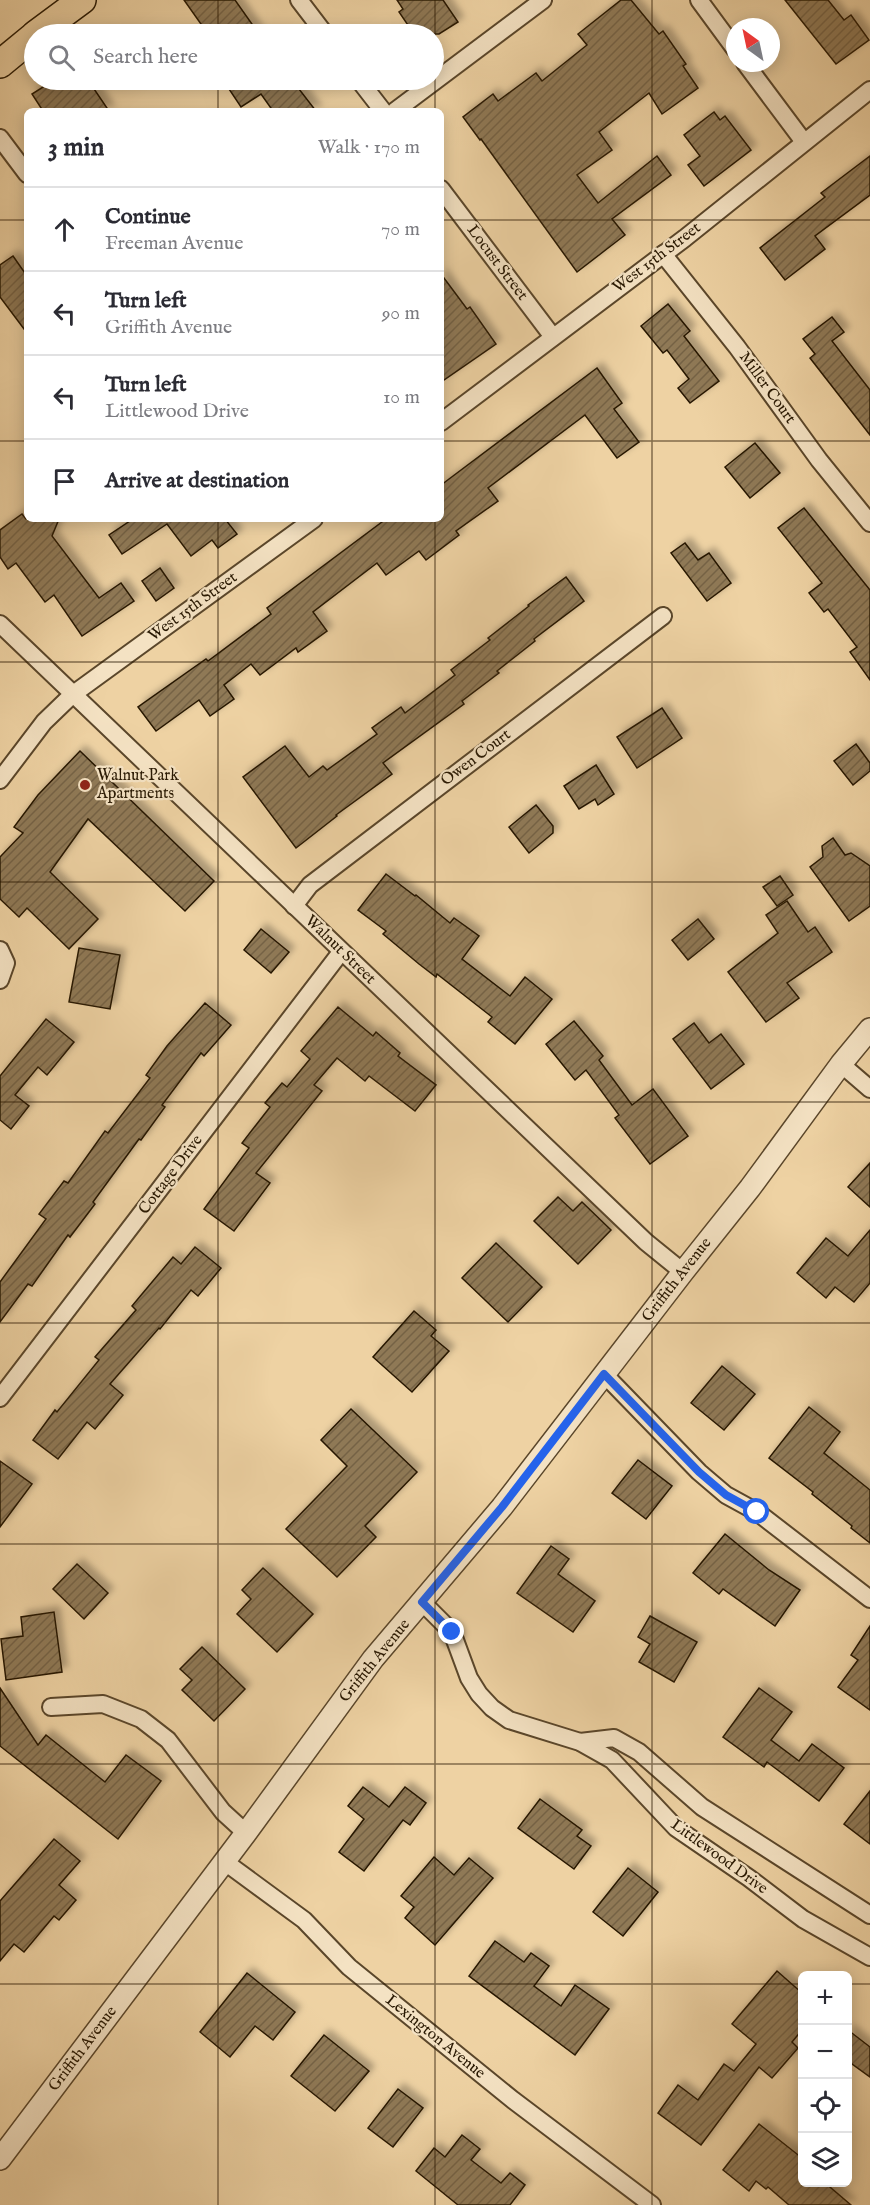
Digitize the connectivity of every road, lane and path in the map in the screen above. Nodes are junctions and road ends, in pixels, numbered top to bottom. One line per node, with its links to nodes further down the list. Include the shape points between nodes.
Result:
1 (82, 0): 5 (main road)
2 (299, 0): 6 (street)
3 (543, 0): 11 (street)
4 (699, 0): 7 (street)
5 (50, 24)
6 (317, 24)
7 (726, 37)
8 (24, 44): 9 (main road)
9 (0, 64)
10 (752, 72): 18 (street)
11 (444, 74)
12 (367, 90): 15 (street)
13 (423, 90): 16 (street)
14 (870, 90): 18 (street, West 15th Street)
15 (381, 108)
16 (399, 108)
17 (0, 138): 19 (street)
18 (804, 142): 21 (street, West 15th Street)
19 (24, 170)
20 (444, 193): 22 (street, Locust Street)
21 (663, 254): 22 (street, West 15th Street); 24 (street, Miller Court)
22 (553, 337): 23 (street, West 15th Street)
23 (444, 420)
24 (870, 523)
25 (294, 525): 28 (street, West 15th Street)
26 (663, 616): 30 (street, Owen Court, via 310,885)
27 (0, 624): 28 (street, Walnut Street)
28 (72, 695): 29 (street, West 15th Street, via 44,722); 30 (street, Walnut Street)
29 (0, 780)
30 (294, 906): 32 (street, Walnut Street)
31 (0, 950): 33 (street, via 6,963)
32 (342, 952): 37 (street, Walnut Street, via 646,1242); 39 (street, Cottage Drive)
33 (0, 980)
34 (870, 1029): 35 (street, Griffith Avenue)
35 (841, 1064): 36 (street); 37 (street, Griffith Avenue)
36 (870, 1089)
37 (683, 1272): 38 (street, Griffith Avenue)
38 (604, 1374): 40 (street, via 708,1480 757,1512); 41 (street, Griffith Avenue, via 502,1507)
39 (0, 1398)
40 (870, 1599)
41 (422, 1602): 43 (street, Littlewood Drive, via 452,1632 469,1678 492,1708 509,1720); 44 (street, Griffith Avenue, via 373,1659)
42 (51, 1707): 44 (street, via 103,1704 141,1719 168,1740 223,1812)
43 (580, 1742): 46 (street, Littlewood Drive, via 614,1738 639,1752 702,1807); 47 (street, Littlewood Drive, via 612,1760 676,1828 803,1919)
44 (246, 1833): 45 (street, Griffith Avenue)
45 (225, 1862): 48 (street, Griffith Avenue); 49 (street, Lexington Avenue, via 297,1915 349,1967 513,2100)
46 (870, 1915)
47 (870, 1957)
48 (0, 2159)
49 (652, 2205)

